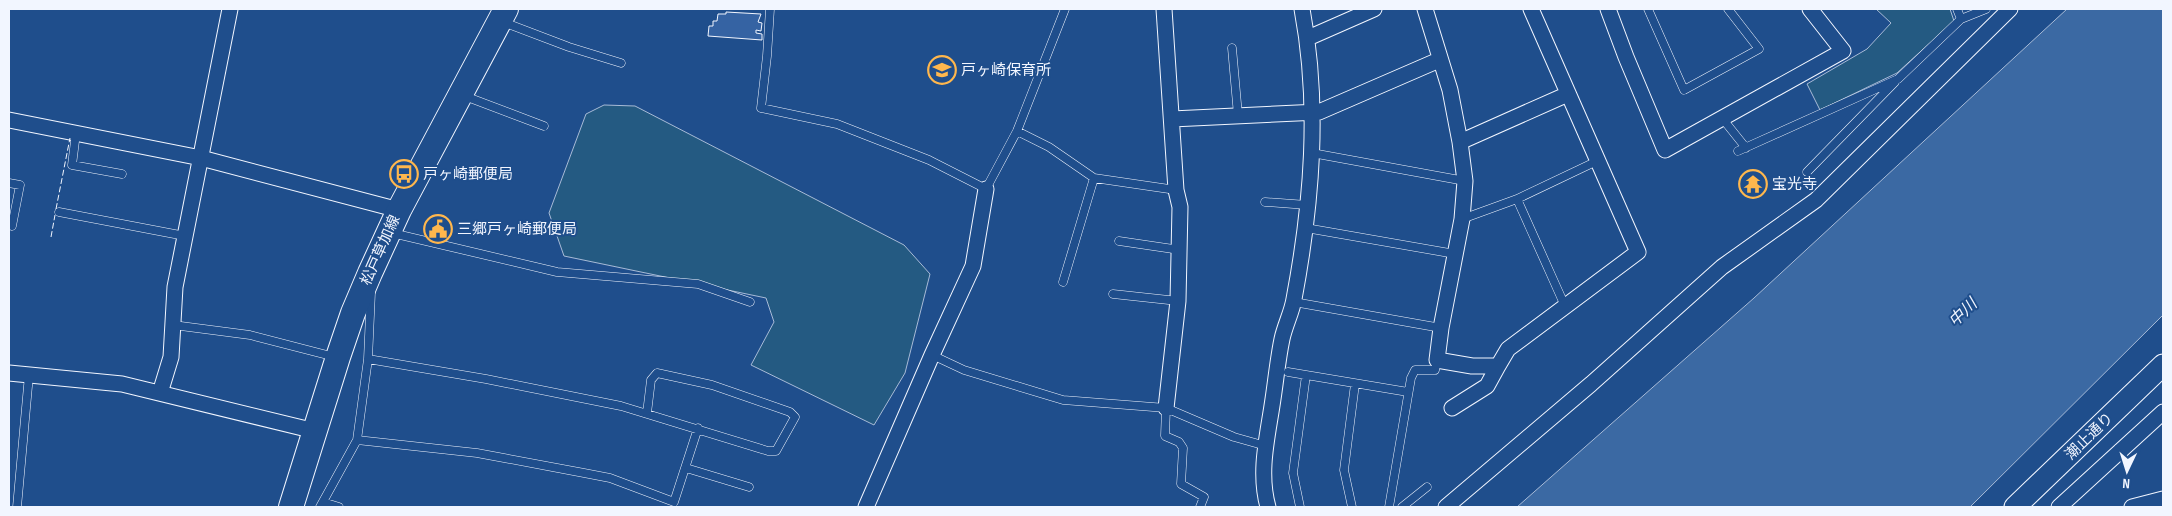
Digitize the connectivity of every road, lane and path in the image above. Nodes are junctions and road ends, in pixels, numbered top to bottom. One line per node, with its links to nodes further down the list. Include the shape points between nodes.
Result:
1 (230, 9): 35 (street)
2 (770, 9): 42 (lane, via 761,108 837,124 929,160)
3 (1064, 9): 31 (lane)
4 (1164, 9): 28 (street)
5 (1302, 9): 18 (street)
6 (1374, 9): 18 (street)
7 (1425, 9): 20 (street)
8 (1531, 9): 24 (street)
9 (1608, 9): 27 (street, via 1665,150)
10 (1648, 9): 11 (lane, via 1684,90 1759,49)
11 (1728, 9)
12 (1810, 9): 27 (street, via 1843,52)
13 (1957, 9): 17 (lane)
14 (1986, 9): 17 (lane)
15 (2010, 9): 102 (street, via 1816,200 1722,266 1591,384)
16 (503, 14): 21 (lane, via 569,47); 23 (main road, 松戸草加線)
17 (1961, 19): 22 (lane)
18 (1308, 38): 25 (street)
19 (1232, 48): 26 (lane)
20 (1440, 60): 25 (street); 33 (street, via 1450,90)
21 (621, 63)
22 (1898, 79): 27 (lane, via 1742,149); 37 (lane)
23 (460, 94): 30 (lane); 47 (main road, 松戸草加線)
24 (1568, 94): 33 (street); 36 (street)
25 (1313, 112): 26 (street); 34 (street)
26 (1238, 115): 28 (street)
27 (1722, 118)
28 (1172, 119): 43 (street)
29 (9, 120): 32 (street)
30 (544, 126)
31 (1017, 131): 39 (lane, via 1049,147); 42 (lane)
32 (76, 133): 35 (street); 38 (lane, via 72,164)
33 (1460, 142): 40 (street)
34 (1312, 153): 40 (lane); 46 (street)
35 (201, 158): 47 (street); 53 (street)
36 (1597, 161): 44 (lane); 63 (street, via 1638,252)
37 (1807, 172)
38 (122, 174)
39 (1094, 178): 43 (lane); 58 (lane)
40 (1466, 182): 49 (street)
41 (9, 183): 50 (lane, via 20,185 12,226)
42 (986, 189): 66 (street, via 973,266)
43 (1176, 190): 55 (street, via 1180,207)
44 (1517, 199): 49 (lane); 63 (lane)
45 (1265, 202): 46 (lane)
46 (1307, 205): 51 (street)
47 (399, 210): 52 (main road, 松戸草加線)
48 (59, 212): 53 (lane)
49 (1462, 219): 56 (street)
50 (9, 225)
51 (1306, 228): 56 (lane); 62 (street)
52 (388, 232): 57 (main road, 松戸草加線); 61 (lane, via 557,272 698,284)
53 (185, 236): 64 (street, via 175,287)
54 (1119, 241): 55 (lane)
55 (1180, 250): 60 (street)
56 (1455, 254): 65 (street)
57 (370, 273): 67 (main road, 松戸草加線); 68 (lane)
58 (1063, 282)
59 (1113, 294): 60 (lane)
60 (1178, 301): 79 (street)
61 (750, 302)
62 (1294, 302): 65 (lane); 86 (street, via 1282,338)
63 (1565, 306): 71 (street, via 1508,349)
64 (173, 325): 67 (lane, via 250,335); 78 (street, via 171,357)
65 (1441, 328): 69 (street)
66 (932, 355): 79 (lane, via 964,370 1063,400); 95 (street)
67 (338, 357): 84 (main road, 松戸草加線)
68 (368, 359): 82 (lane, via 486,379); 85 (lane)
69 (1437, 360): 71 (street, via 1472,366); 77 (lane, via 1435,370 1415,370)
70 (2163, 365): 103 (street, 潮止通り)
71 (1498, 366): 80 (street, via 1487,386)
72 (1288, 372): 75 (lane)
73 (9, 373): 74 (street)
74 (29, 375): 78 (street, via 122,384); 92 (lane)
75 (1306, 375): 76 (lane); 98 (lane, via 1294,474)
76 (1355, 384): 77 (lane); 99 (lane, via 1344,470)
77 (1408, 392): 100 (lane)
78 (160, 393): 84 (street)
79 (1166, 408): 86 (lane, via 1234,437); 96 (lane, via 1165,436 1184,448 1181,484 1204,498)
80 (1452, 408)
81 (2163, 412): 104 (street)
82 (647, 414): 83 (lane); 83 (lane, via 652,380 657,373 712,385 790,412 795,417 776,450 768,451)
83 (698, 428): 87 (lane)
84 (315, 431): 93 (main road, 松戸草加線)
85 (357, 440): 87 (lane, via 477,453 610,478 674,502); 91 (lane)
86 (1266, 446): 97 (street, via 1263,478)
87 (686, 468): 88 (lane)
88 (748, 487)
89 (1427, 487): 101 (lane)
90 (2163, 499): 105 (street)
91 (322, 505): 94 (lane)
92 (17, 507)
93 (292, 507)
94 (339, 507)
95 (866, 507)
96 (1200, 507)
97 (1268, 507)
98 (1300, 507)
99 (1352, 507)
100 (1388, 507)
101 (1402, 507)
102 (1446, 507)
103 (2015, 507)
104 (2059, 507)
105 (2132, 507)

